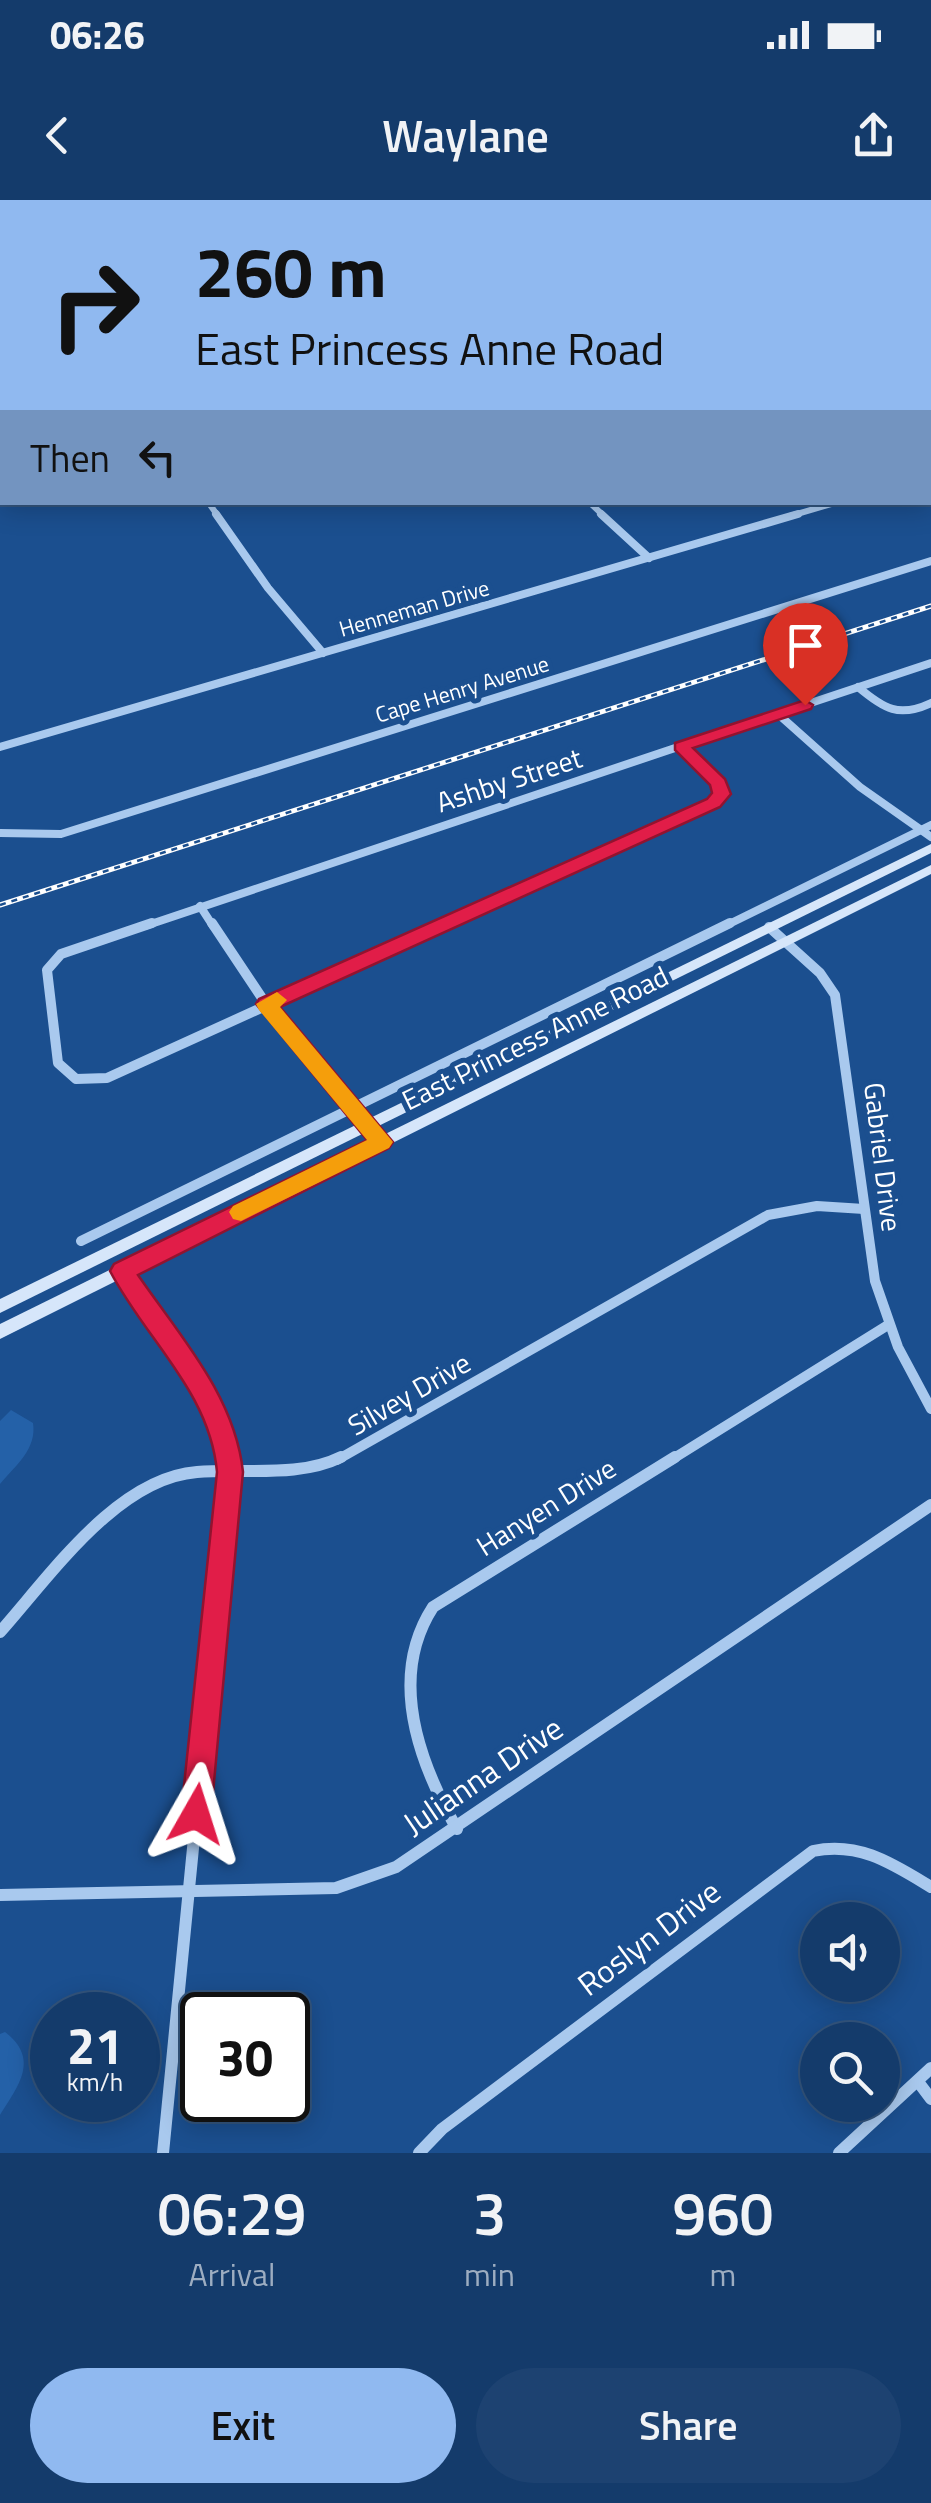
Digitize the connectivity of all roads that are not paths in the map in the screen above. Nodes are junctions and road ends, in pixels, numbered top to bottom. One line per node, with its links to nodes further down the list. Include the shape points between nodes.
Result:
1 (210, 505): 6 (street)
2 (591, 505): 4 (street)
3 (828, 505): 4 (street, Henneman Drive)
4 (650, 558): 6 (street, Henneman Drive)
5 (931, 561): 14 (street, Cape Henry Avenue, via 75,830)
6 (322, 653): 12 (street, Henneman Drive)
7 (931, 663): 8 (street, Ashby Street)
8 (858, 687): 9 (street, via 898,714); 10 (street, Ashby Street)
9 (931, 703)
10 (778, 714): 11 (street, Ashby Street); 13 (street, via 860,788)
11 (681, 746): 18 (street, Ashby Street); 21 (street, via 718,783 722,794 714,803)
12 (0, 748)
13 (926, 828): 15 (street); 22 (street)
14 (0, 834)
15 (931, 837)
16 (931, 848): 19 (main road, East Princess Anne Road)
17 (931, 869): 20 (main road, East Princess Anne Road)
18 (200, 906): 21 (street); 21 (street, Ashby Street, via 62,954 47,970 58,1063 67,1075 86,1081 107,1078)
19 (769, 928): 20 (street, Gabriel Drive); 23 (main road, East Princess Anne Road)
20 (785, 942): 24 (main road, East Princess Anne Road); 25 (street, Gabriel Drive, via 835,995)
21 (266, 1004): 22 (street)
22 (353, 1108): 23 (street); 26 (street)
23 (367, 1125): 24 (street); 28 (main road, East Princess Anne Road)
24 (382, 1142): 27 (main road, East Princess Anne Road)
25 (864, 1209): 29 (street, Gabriel Drive); 32 (street, Silvey Drive, via 801,1207 768,1216 358,1450 314,1467)
26 (80, 1241)
27 (122, 1271): 30 (main road, East Princess Anne Road); 32 (street, via 212,1404 227,1441)
28 (0, 1306)
29 (888, 1325): 31 (street, Gabriel Drive); 35 (street, Hanyen Drive, via 421,1620 412,1650 418,1746)
30 (0, 1332)
31 (931, 1408)
32 (230, 1472): 34 (street, Silvey Drive, via 172,1474 137,1490); 37 (street)
33 (931, 1505): 35 (street, Julianna Drive)
34 (0, 1632)
35 (458, 1829): 37 (street, Julianna Drive, via 396,1867 336,1888)
36 (931, 1886): 43 (street, Roslyn Drive, via 867,1850 832,1845 812,1851 442,2129)
37 (189, 1893): 38 (street, Julianna Drive); 42 (street)
38 (0, 1895)
39 (931, 2068): 40 (street)
40 (919, 2083): 41 (street); 44 (street)
41 (931, 2099)
42 (163, 2153)
43 (420, 2153)
44 (839, 2153)

